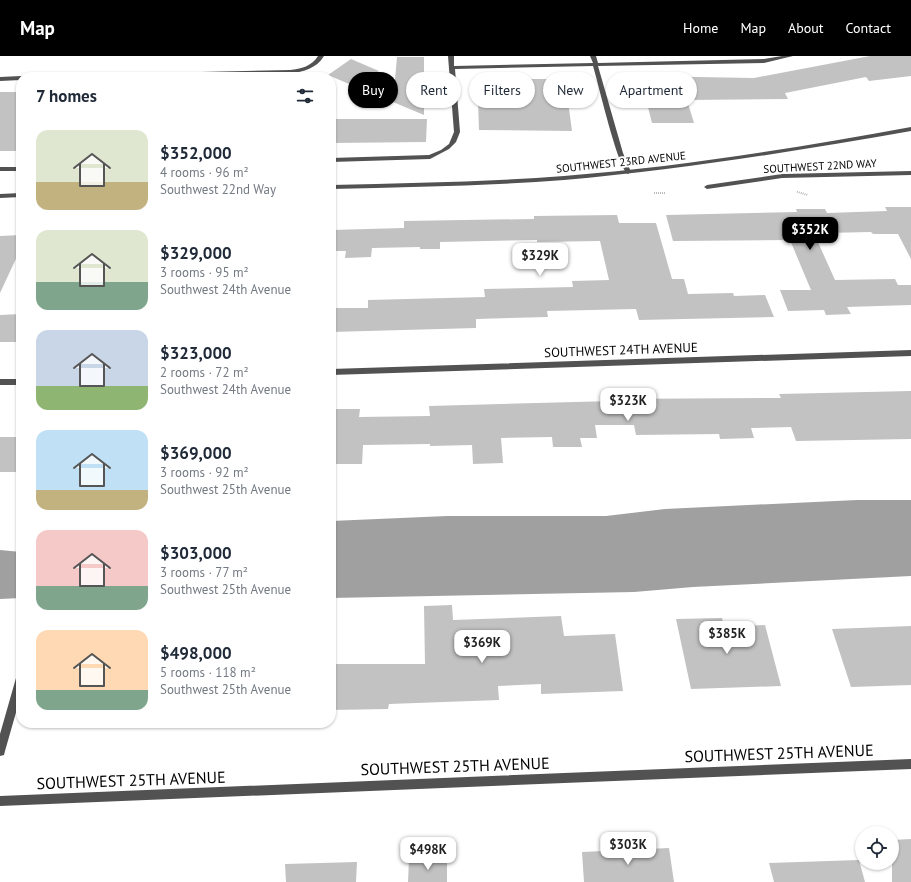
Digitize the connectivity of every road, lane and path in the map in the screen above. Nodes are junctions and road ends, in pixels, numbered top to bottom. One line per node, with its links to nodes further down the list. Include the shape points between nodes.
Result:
1 (321, 56): 7 (street, via 309,68)
2 (451, 56): 6 (street)
3 (593, 56): 5 (street)
4 (790, 56): 5 (street, via 764,61)
5 (595, 65): 6 (street); 14 (street, via 620,153)
6 (452, 68): 11 (street, via 457,132 456,140 450,147 430,157)
7 (290, 72)
8 (16, 78): 9 (street)
9 (0, 79)
10 (911, 129): 14 (street, SOUTHWEST 23RD AVENUE, via 772,154)
11 (336, 160)
12 (16, 169): 13 (street)
13 (0, 170)
14 (628, 172): 16 (street, SOUTHWEST 23RD AVENUE, via 532,180)
15 (911, 173): 17 (street, SOUTHWEST 22ND WAY, via 782,176)
16 (336, 187)
17 (706, 187)
18 (664, 192): 19 (path)
19 (654, 193)
20 (0, 196): 21 (street)
21 (16, 196)
22 (911, 353): 23 (street, SOUTHWEST 24TH AVENUE)
23 (336, 372)
24 (0, 382): 25 (street)
25 (16, 382)
26 (16, 695): 27 (street)
27 (0, 751)
28 (911, 764): 29 (street, SOUTHWEST 25TH AVENUE)
29 (0, 801)

